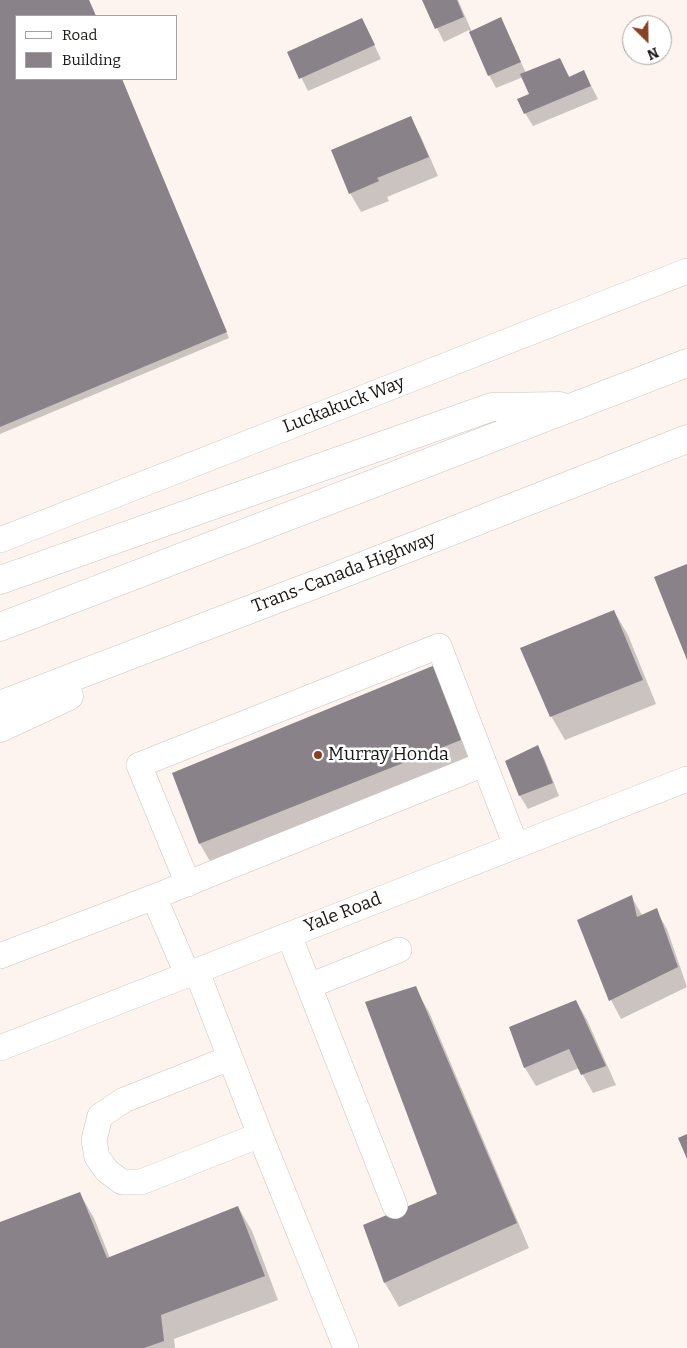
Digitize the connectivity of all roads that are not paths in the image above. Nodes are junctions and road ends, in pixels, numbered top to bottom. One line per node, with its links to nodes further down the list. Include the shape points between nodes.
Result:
1 (687, 271): 5 (street, Luckakuck Way)
2 (687, 363): 3 (highway)
3 (579, 406): 7 (highway, via 492,407); 8 (highway)
4 (687, 439): 6 (highway, Trans-Canada Highway)
5 (0, 540)
6 (332, 578): 9 (highway, Trans-Canada Highway); 10 (highway)
7 (0, 580)
8 (0, 627)
9 (0, 705)
10 (0, 728)
11 (484, 764): 13 (street); 14 (street); 14 (street, via 439,646 139,765)
12 (687, 779): 13 (street, Yale Road)
13 (516, 846): 16 (street, Yale Road)
14 (188, 884): 15 (street)
15 (154, 897): 18 (street); 19 (street)
16 (289, 935): 19 (street, Yale Road); 20 (street)
17 (399, 950): 20 (street)
18 (0, 956)
19 (192, 974): 21 (street, Yale Road); 22 (street)
20 (309, 986): 24 (street)
21 (0, 1048)
22 (230, 1058): 23 (street); 23 (street, via 124,1100 100,1116 94,1140 97,1157 107,1172 122,1182 141,1182)
23 (260, 1135): 25 (street)
24 (395, 1206)
25 (346, 1348)

